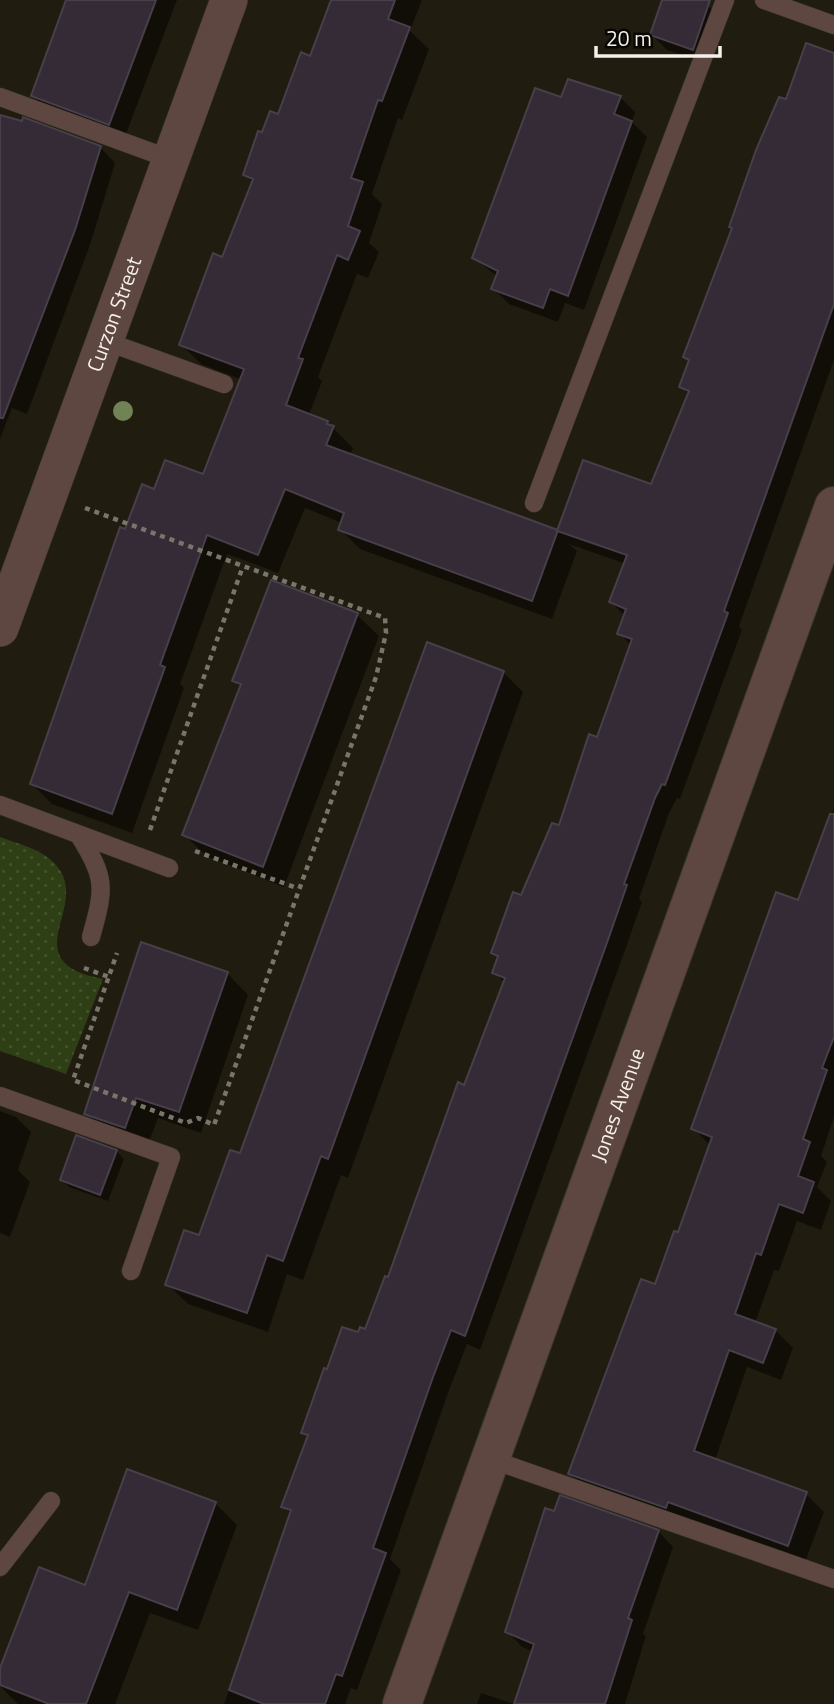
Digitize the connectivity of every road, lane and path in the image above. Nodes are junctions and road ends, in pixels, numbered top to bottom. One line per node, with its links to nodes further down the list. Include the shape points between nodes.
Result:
1 (229, 0): 6 (street, Curzon Street)
2 (725, 0): 9 (lane)
3 (764, 0): 4 (lane)
4 (834, 25)
5 (0, 97): 6 (lane)
6 (170, 159): 7 (street, Curzon Street)
7 (105, 341): 8 (lane); 13 (street, Curzon Street)
8 (224, 384)
9 (534, 503)
10 (75, 504): 12 (path)
11 (834, 506): 24 (street, Jones Avenue)
12 (243, 566): 15 (path); 21 (path, via 385,618 386,634 376,677 214,1125 198,1118 186,1123 74,1080)
13 (0, 628)
14 (0, 805): 16 (lane)
15 (148, 834)
16 (79, 835): 17 (lane); 18 (lane, via 99,868 101,903)
17 (169, 868)
18 (92, 937)
19 (120, 947): 21 (path)
20 (77, 966): 21 (path)
21 (110, 977)
22 (0, 1096): 23 (lane, via 171,1157)
23 (131, 1271)
24 (490, 1459): 27 (lane); 28 (street, Jones Avenue)
25 (51, 1501): 26 (lane)
26 (0, 1567)
27 (834, 1579)
28 (402, 1704)

